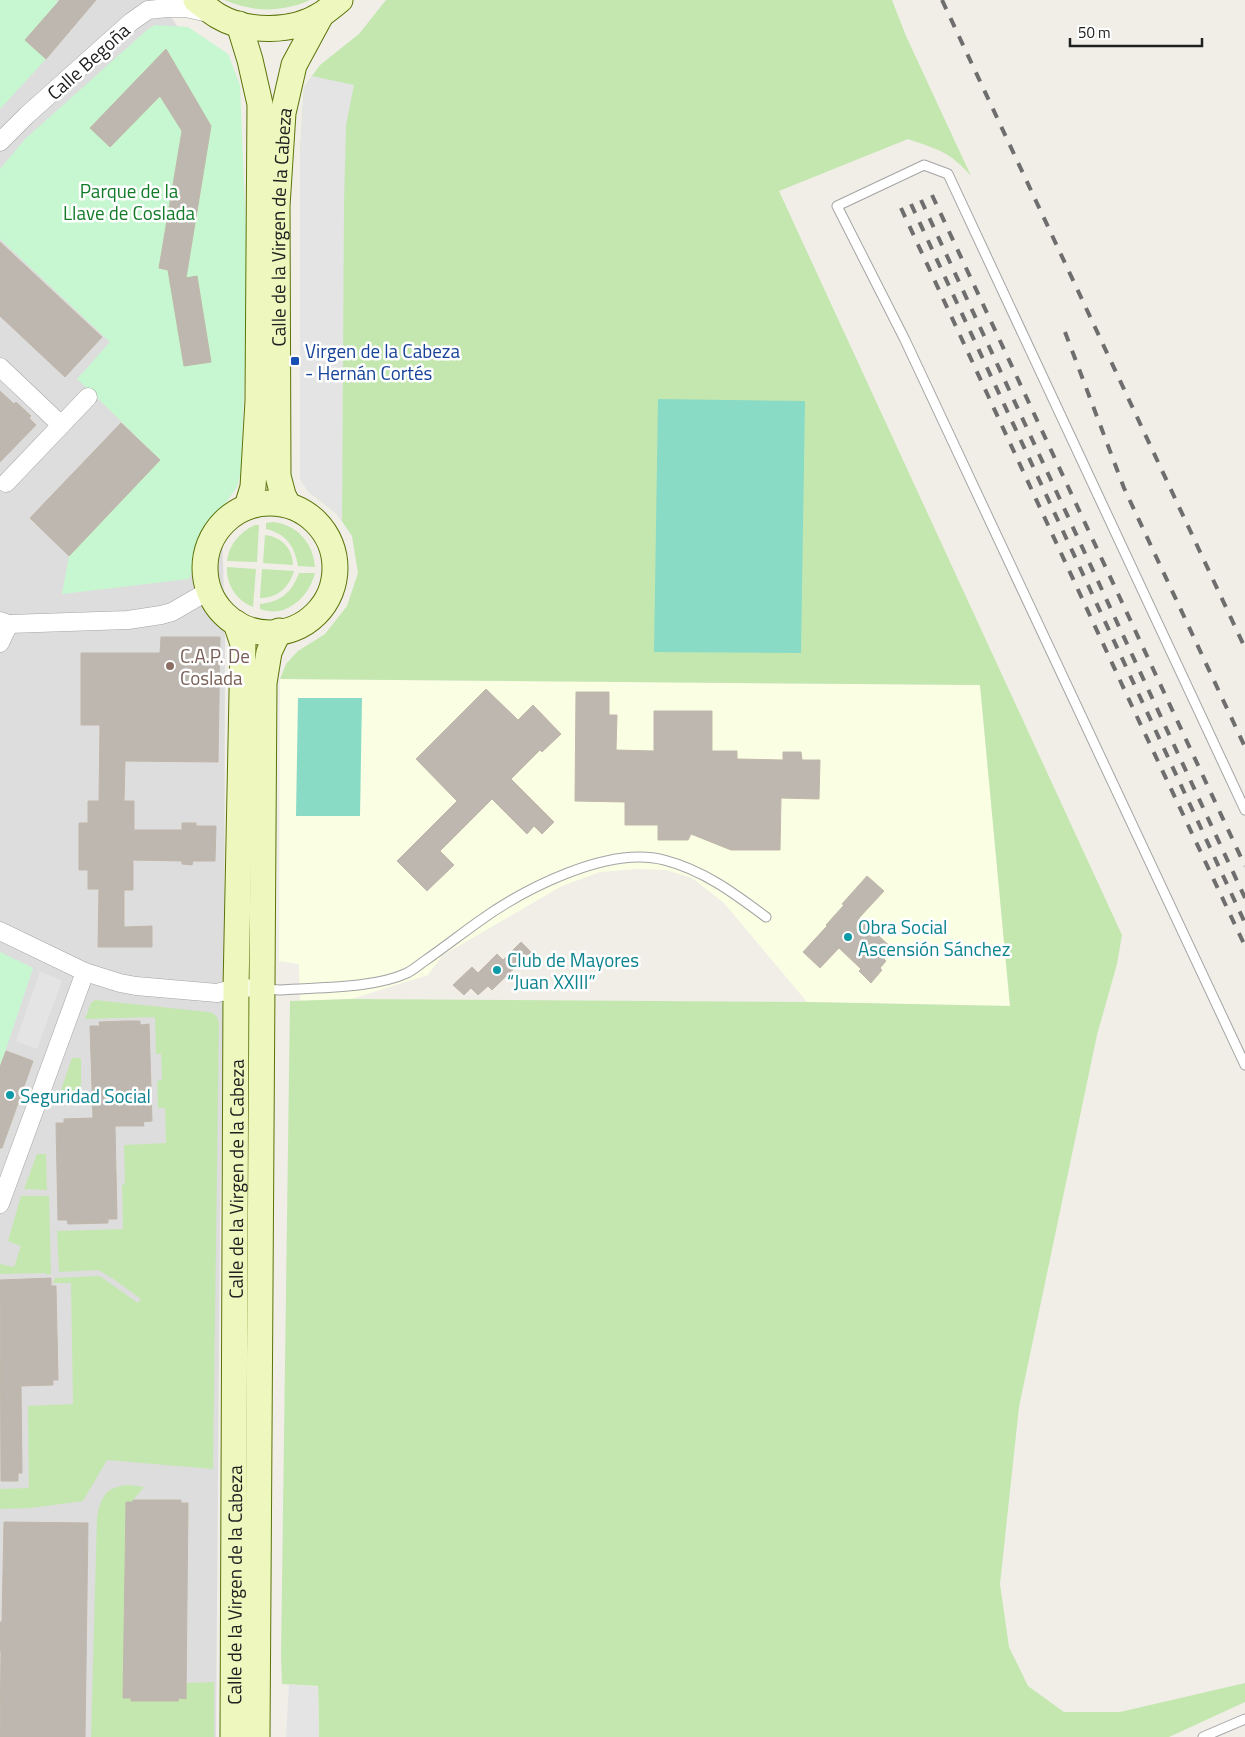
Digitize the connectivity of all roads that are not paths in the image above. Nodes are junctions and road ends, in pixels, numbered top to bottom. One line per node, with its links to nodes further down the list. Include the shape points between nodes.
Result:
1 (196, 0): 4 (main road)
2 (340, 0): 3 (main road)
3 (321, 15): 4 (main road, via 294,25 267,29); 10 (main road, Calle de la Virgen de la Cabeza, via 294,65 283,122 278,206 278,476)
4 (229, 20): 5 (street, Calle Begoña, via 186,8 148,10); 11 (main road, Calle de la Virgen de la Cabeza, via 250,60 260,104 258,400 252,487)
5 (0, 142)
6 (0, 367): 8 (street)
7 (88, 397): 8 (street)
8 (61, 425): 9 (street)
9 (6, 483)
10 (288, 505): 11 (main road, via 261,503); 15 (main road, via 309,516 325,534 332,548 333,580 328,595 314,614 295,627)
11 (247, 506): 12 (main road, via 218,528 209,544 205,565)
12 (210, 590): 13 (street, via 161,615 128,620); 14 (main road, via 215,604)
13 (4, 623): 16 (street)
14 (236, 623): 15 (main road, via 249,629); 21 (main road, Calle de la Virgen de la Cabeza, via 242,644)
15 (279, 632): 22 (main road, Calle de la Virgen de la Cabeza, via 269,652 264,683)
16 (0, 643)
17 (1245, 810): 23 (lane, via 948,174 924,166 837,206 910,349)
18 (766, 917): 22 (lane, via 731,890 692,869 662,859 634,857 557,877 505,904 407,973 376,983 280,990)
19 (0, 930): 20 (street)
20 (85, 972): 21 (street, via 136,986 217,993); 24 (street)
21 (236, 988): 22 (street); 26 (main road, Calle de la Virgen de la Cabeza)
22 (262, 988): 27 (main road, Calle de la Virgen de la Cabeza)
23 (1245, 1065)
24 (0, 1204)
25 (1245, 1719): 28 (lane)
26 (233, 1737)
27 (257, 1737)
28 (1203, 1737)

